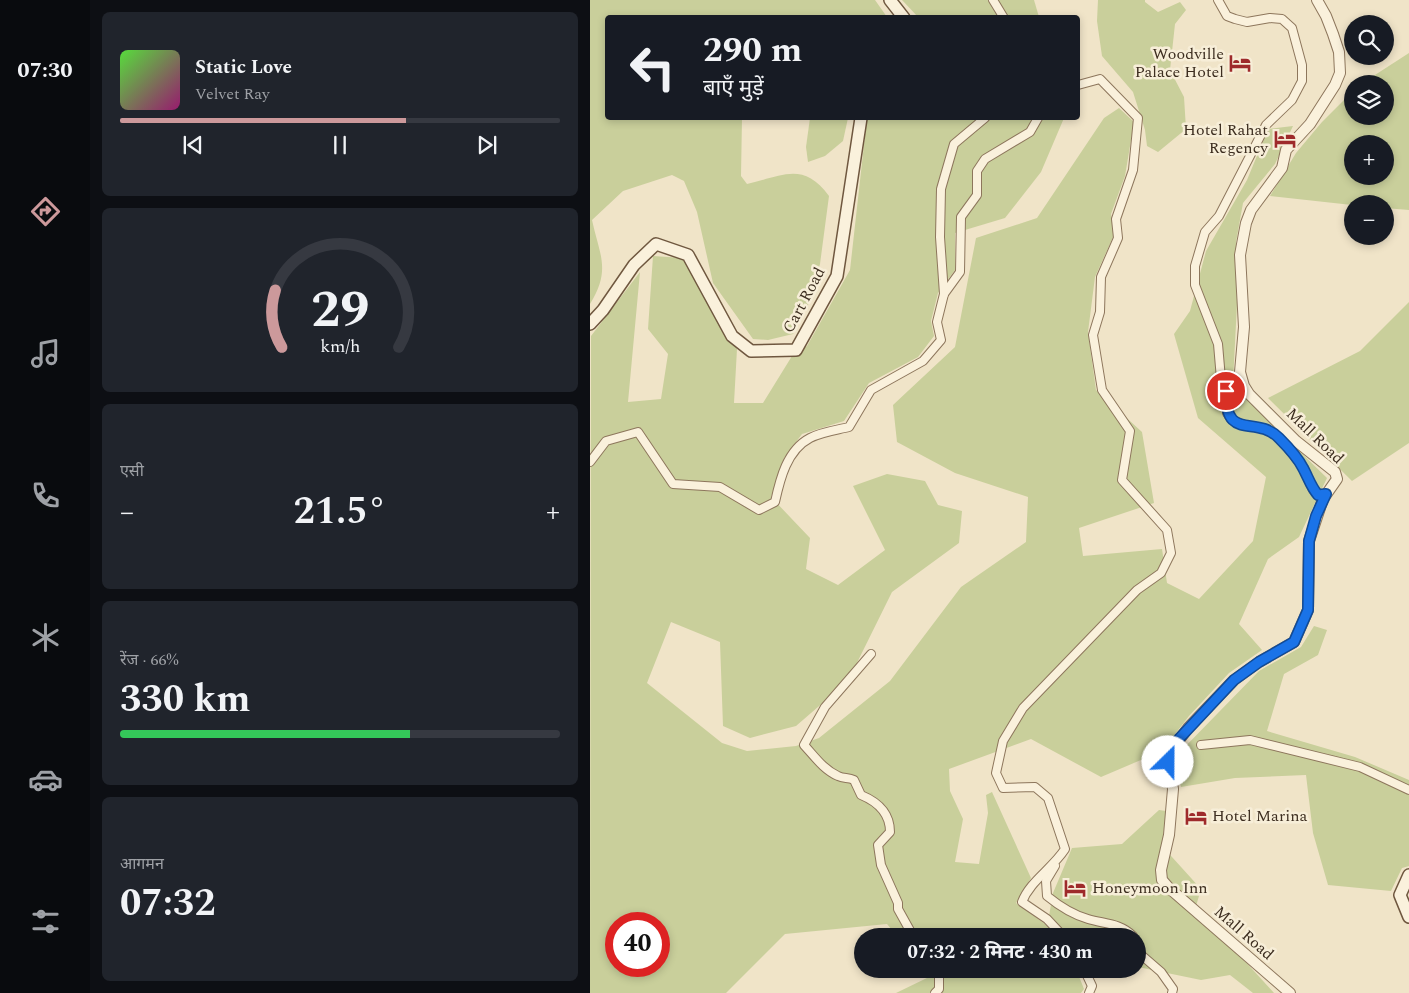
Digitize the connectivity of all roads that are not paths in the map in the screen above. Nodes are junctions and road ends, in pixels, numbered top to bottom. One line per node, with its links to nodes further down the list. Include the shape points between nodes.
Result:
1 (890, 0): 5 (main road)
2 (993, 0): 6 (street)
3 (1218, 0): 14 (street, via 1227,16 1247,22 1282,19 1292,28 1302,65 1302,82 1292,100 1266,125 1246,169 1219,216 1205,232 1195,266 1196,285 1218,344 1227,413 1231,419 1244,425 1278,436 1302,466 1313,490 1318,495)
4 (1317, 0): 14 (street, Mall Road, via 1333,34 1340,73 1310,124 1286,150 1282,168 1250,210 1240,255 1244,310 1240,372 1249,394 1296,441 1336,472 1337,479)
5 (902, 15)
6 (1002, 15)
7 (1080, 84): 18 (street, via 1100,79 1138,118 1133,170 1116,219 1118,238 1101,277 1100,312 1094,335 1102,390 1130,431 1122,480 1167,530 1171,553 1162,572 1137,590 1023,708 1003,741 996,772 1003,788 1035,787 1048,798 1065,849)
8 (862, 120): 12 (main road, Cart Road, via 837,276 796,350 751,351 732,336 688,255 656,244 634,265)
9 (982, 120): 11 (street, via 954,144 941,189)
10 (1037, 120): 11 (street, via 1030,132 985,160 977,171 977,195 960,217 960,272)
11 (944, 294): 13 (street, via 938,322 941,340 923,361 871,390 849,427 811,438 795,450 779,481 775,502 759,510 720,487 673,484 638,432 606,441)
12 (590, 324)
13 (590, 462)
14 (1326, 494): 30 (street, Mall Road, via 1309,541 1308,610 1294,642 1234,680 1188,728 1168,755 1173,789 1162,880)
15 (871, 654): 21 (street, via 825,707 804,745 824,768 841,778 854,780 861,796 886,812 890,832 878,845 898,909)
16 (1201, 745): 17 (street, via 1250,740 1360,767)
17 (1409, 790)
18 (1058, 860): 22 (street, via 1026,891 1022,902); 23 (street, via 1046,881 1047,896 1079,915 1098,922 1112,922)
19 (1409, 875): 20 (main road, via 1400,895)
20 (1409, 917)
21 (909, 928)
22 (1055, 928)
23 (1121, 928)
24 (1146, 960): 29 (street, via 1169,981)
25 (939, 978): 27 (street)
26 (1088, 978): 28 (street, via 1092,986)
27 (935, 993)
28 (1089, 993)
29 (1172, 993)
30 (1290, 993)

